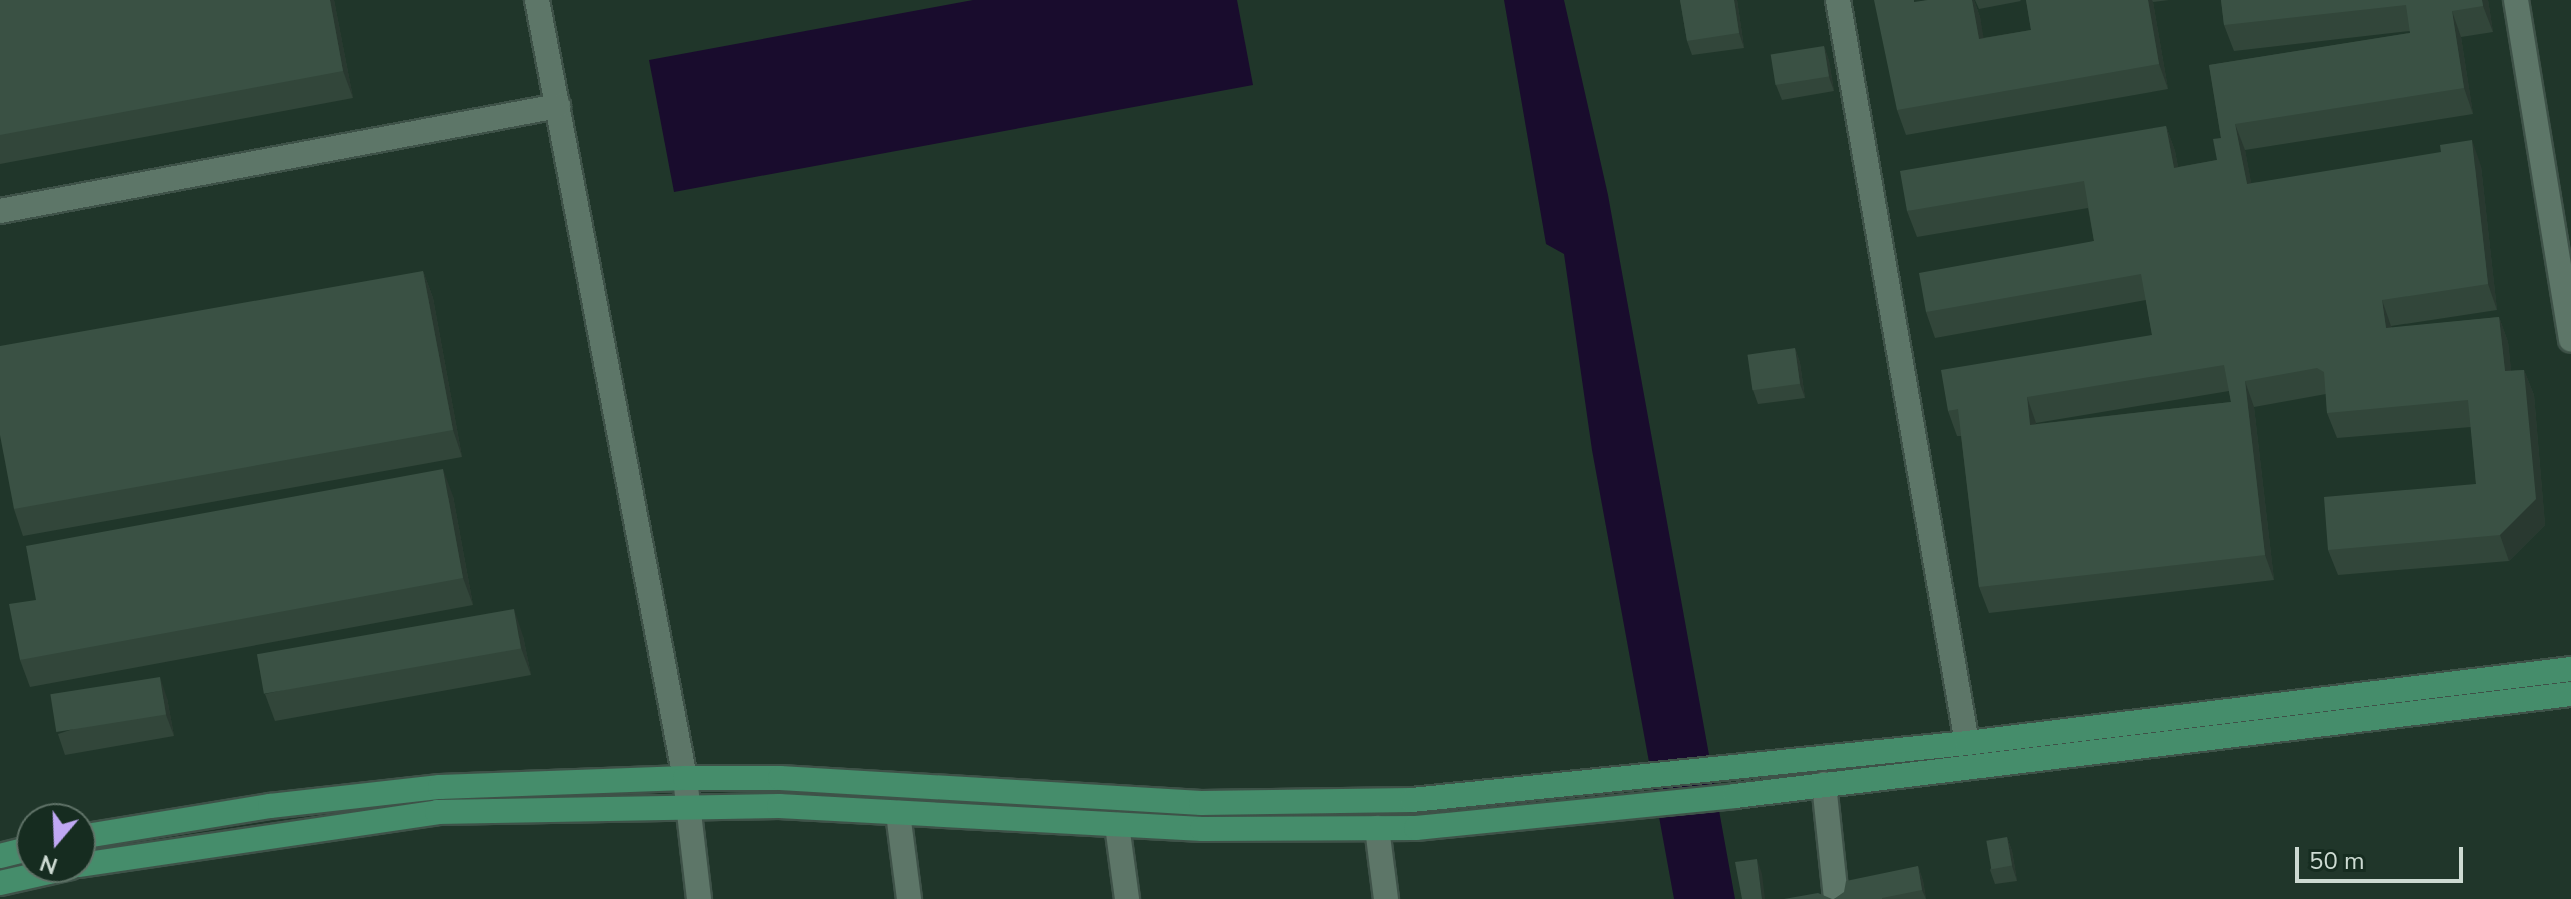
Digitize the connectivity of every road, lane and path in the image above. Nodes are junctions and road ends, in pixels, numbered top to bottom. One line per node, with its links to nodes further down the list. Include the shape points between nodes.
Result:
1 (537, 0): 4 (street)
2 (1838, 0): 9 (street)
3 (2516, 0): 6 (street)
4 (558, 106): 5 (street); 10 (street)
5 (0, 211)
6 (2571, 340)
7 (2571, 669): 9 (main road)
8 (2571, 694): 11 (main road)
9 (1967, 743): 12 (main road, via 1620,781)
10 (685, 778): 12 (main road, via 780,778 1201,803); 13 (street); 17 (main road, via 440,787 270,806)
11 (1824, 784): 16 (main road, via 1624,808); 23 (street)
12 (1378, 800): 16 (main road)
13 (688, 808): 14 (main road); 18 (main road, via 437,812); 19 (street)
14 (898, 813): 15 (main road); 20 (street)
15 (1117, 825): 16 (main road); 21 (street)
16 (1377, 828): 22 (street)
17 (96, 834)
18 (96, 863)
19 (699, 899)
20 (909, 899)
21 (1127, 899)
22 (1386, 899)
23 (1836, 899)

